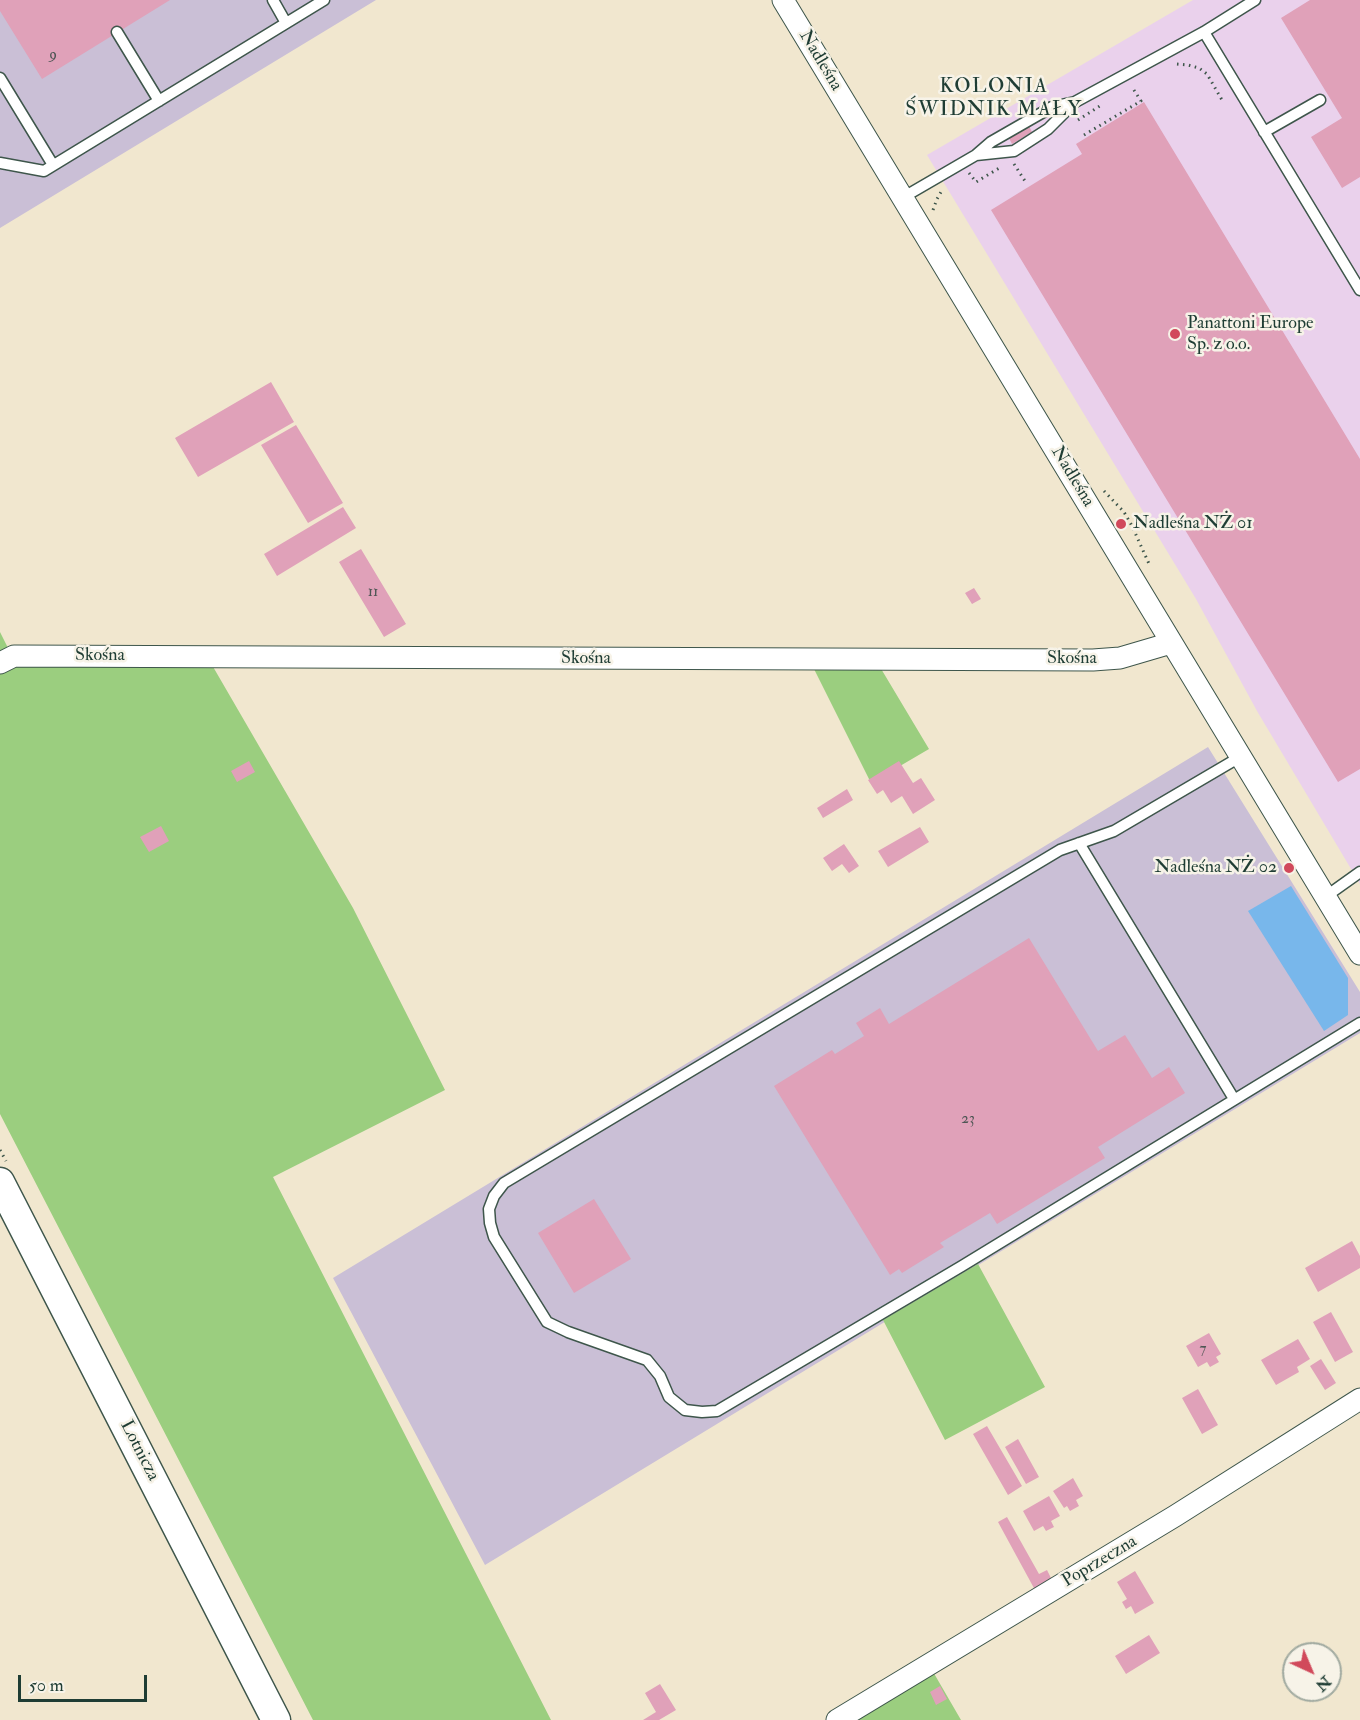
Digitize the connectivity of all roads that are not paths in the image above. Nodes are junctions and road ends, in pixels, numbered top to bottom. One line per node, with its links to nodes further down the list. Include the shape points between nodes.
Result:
1 (273, 0): 5 (lane)
2 (324, 0): 5 (lane)
3 (783, 0): 16 (street, Nadleśna)
4 (1255, 0): 7 (lane)
5 (286, 23): 10 (lane)
6 (117, 32): 10 (lane)
7 (1204, 32): 11 (lane); 12 (lane)
8 (0, 78): 15 (lane)
9 (1320, 100): 12 (lane)
10 (159, 101): 15 (lane)
11 (1075, 102): 13 (lane, via 1052,106); 13 (lane, via 1048,129 1014,151)
12 (1264, 132): 17 (lane)
13 (976, 155): 16 (lane)
14 (0, 163): 15 (lane, via 44,171)
15 (53, 165)
16 (902, 198): 18 (street, Nadleśna)
17 (1360, 290)
18 (1171, 643): 19 (street, Skośna, via 1120,658 1093,660 14,656); 20 (street, Nadleśna)
19 (0, 663)
20 (1240, 757): 21 (lane, via 1114,831); 23 (street, Nadleśna)
21 (1079, 843): 26 (lane); 26 (lane, via 1060,850 504,1183 489,1209 494,1237 547,1322 647,1360 669,1397 685,1410 717,1411)
22 (1360, 872): 23 (lane)
23 (1325, 897): 24 (street, Nadleśna)
24 (1360, 954)
25 (1360, 1023): 26 (lane)
26 (1234, 1099)
27 (0, 1182): 29 (main road, Lotnicza)
28 (1360, 1400): 30 (street, Poprzeczna)
29 (276, 1720)
30 (837, 1720)

